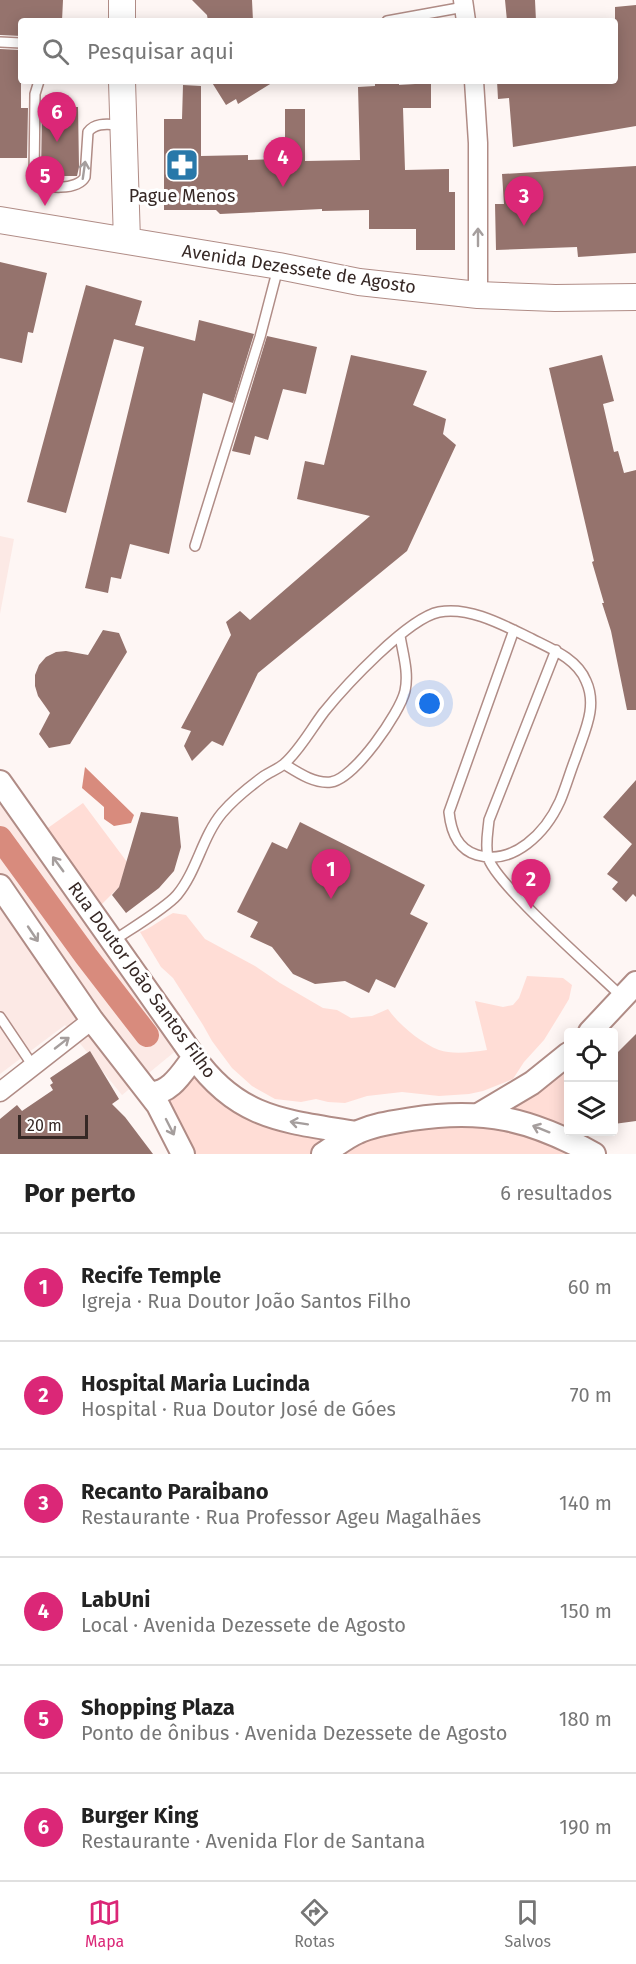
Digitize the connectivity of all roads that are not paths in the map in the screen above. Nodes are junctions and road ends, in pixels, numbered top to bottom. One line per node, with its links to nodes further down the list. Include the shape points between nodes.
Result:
1 (122, 0): 3 (main road)
2 (464, 9): 4 (lane)
3 (122, 18)
4 (406, 18)
5 (0, 42): 6 (lane)
6 (18, 43)
7 (38, 84): 10 (lane, one-way to 10, via 34,94 34,180 44,187 77,185 85,177 91,127)
8 (122, 84): 10 (main road)
9 (474, 84): 14 (street, one-way to 9)
10 (123, 125): 12 (main road)
11 (0, 220): 12 (main road, Avenida Dezessete de Agosto)
12 (128, 241): 13 (main road, Avenida Dezessete de Agosto)
13 (279, 266): 14 (main road, Avenida Dezessete de Agosto, via 359,282); 16 (lane)
14 (478, 295): 15 (main road, Avenida Dezessete de Agosto)
15 (636, 297)
16 (195, 546)
17 (514, 630): 18 (lane, via 468,612 441,612 424,617); 19 (lane); 22 (lane, via 449,812 450,828 459,844)
18 (400, 636): 20 (lane, via 332,704); 20 (lane, via 407,675 405,692 361,762 349,774 331,782 310,779)
19 (556, 650): 22 (lane, via 489,820); 22 (lane, via 574,663 586,680 591,698 590,718 559,802 541,831 509,854)
20 (284, 764): 24 (lane, via 239,795 221,814 176,897)
21 (0, 783): 24 (street, Rua Doutor João Santos Filho, one-way to 21)
22 (488, 858): 25 (lane, via 515,893)
23 (0, 886): 27 (street, one-way to 27)
24 (113, 941): 29 (street, Rua Doutor João Santos Filho)
25 (629, 990): 28 (street)
26 (0, 1017): 31 (lane)
27 (92, 1020): 31 (street, one-way to 27); 33 (street)
28 (594, 1028)
29 (194, 1057): 33 (street, via 166,1089); 35 (street, Rua Doutor João Santos Filho, one-way to 29, via 281,1120 252,1109 221,1089)
30 (564, 1057): 34 (street, via 532,1083)
31 (33, 1066): 32 (street)
32 (0, 1092)
33 (149, 1093): 37 (street, one-way to 37)
34 (480, 1114): 35 (street, via 439,1115 381,1124); 36 (street, one-way to 34, via 533,1125)
35 (356, 1133): 38 (street)
36 (587, 1145)
37 (183, 1154)
38 (323, 1154)

